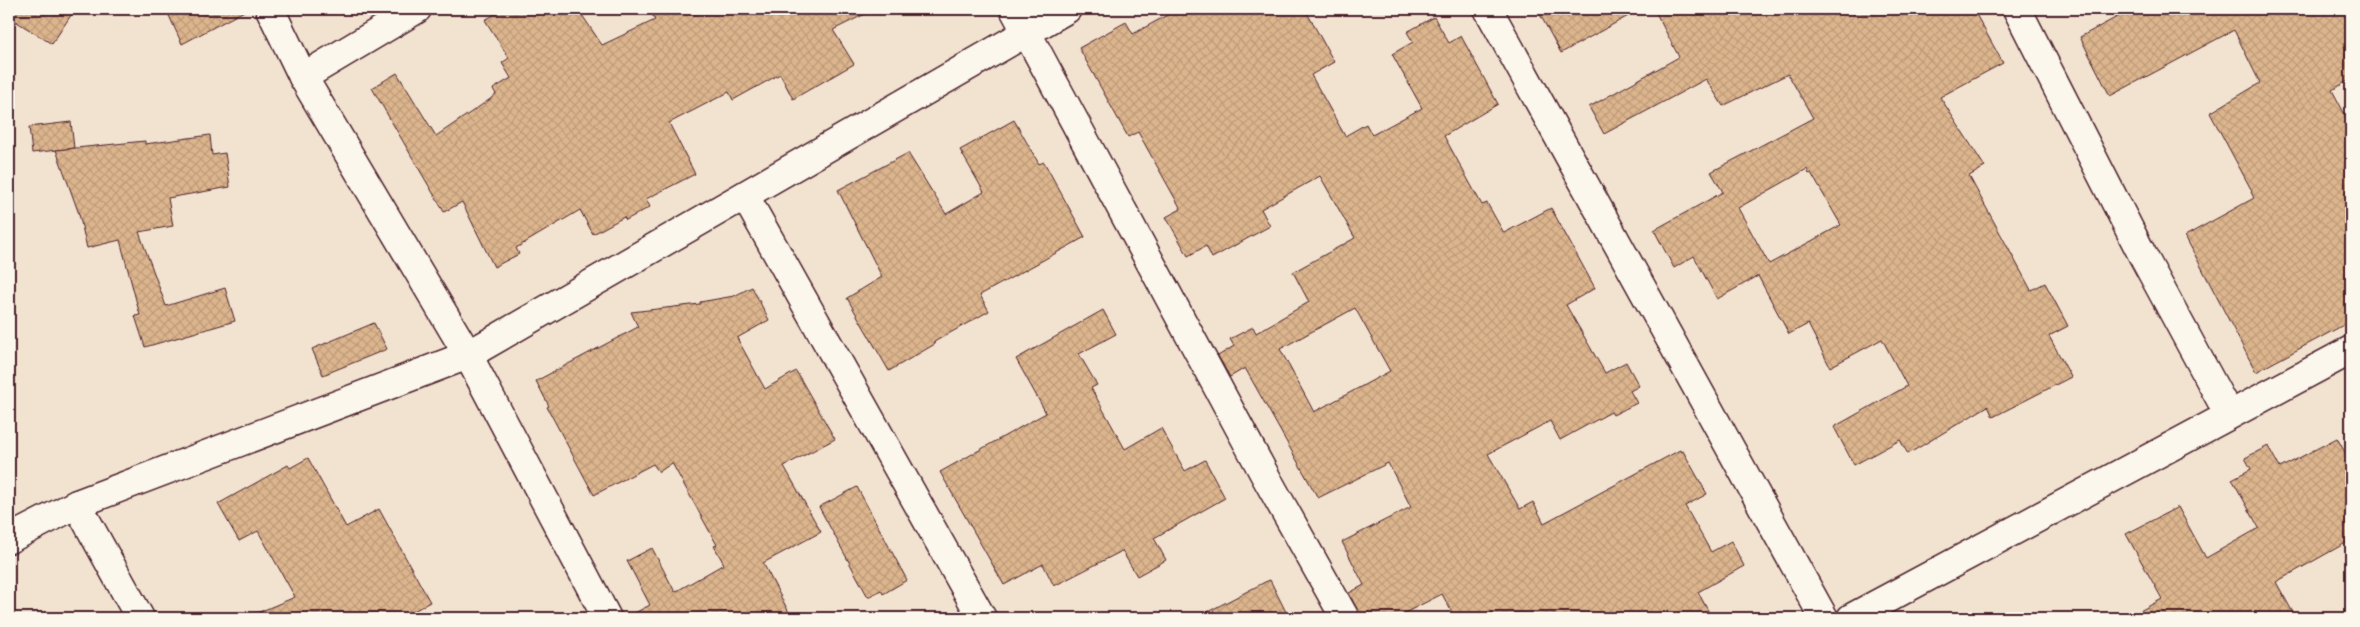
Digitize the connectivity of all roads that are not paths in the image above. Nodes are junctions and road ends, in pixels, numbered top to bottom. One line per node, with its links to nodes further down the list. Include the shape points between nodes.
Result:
1 (270, 9): 7 (street)
2 (417, 9): 7 (street)
3 (1067, 9): 6 (street)
4 (1488, 9): 18 (street)
5 (2017, 9): 11 (street, via 2143,256)
6 (1020, 20): 8 (street); 17 (street)
7 (303, 77): 10 (street)
8 (745, 196): 10 (street); 16 (street)
9 (2351, 350): 11 (street)
10 (468, 355): 12 (street); 15 (street)
11 (2230, 415): 19 (street)
12 (77, 504): 13 (street); 14 (street)
13 (9, 539)
14 (140, 618)
15 (607, 618)
16 (982, 618)
17 (1345, 618)
18 (1824, 618)
19 (1851, 618)

